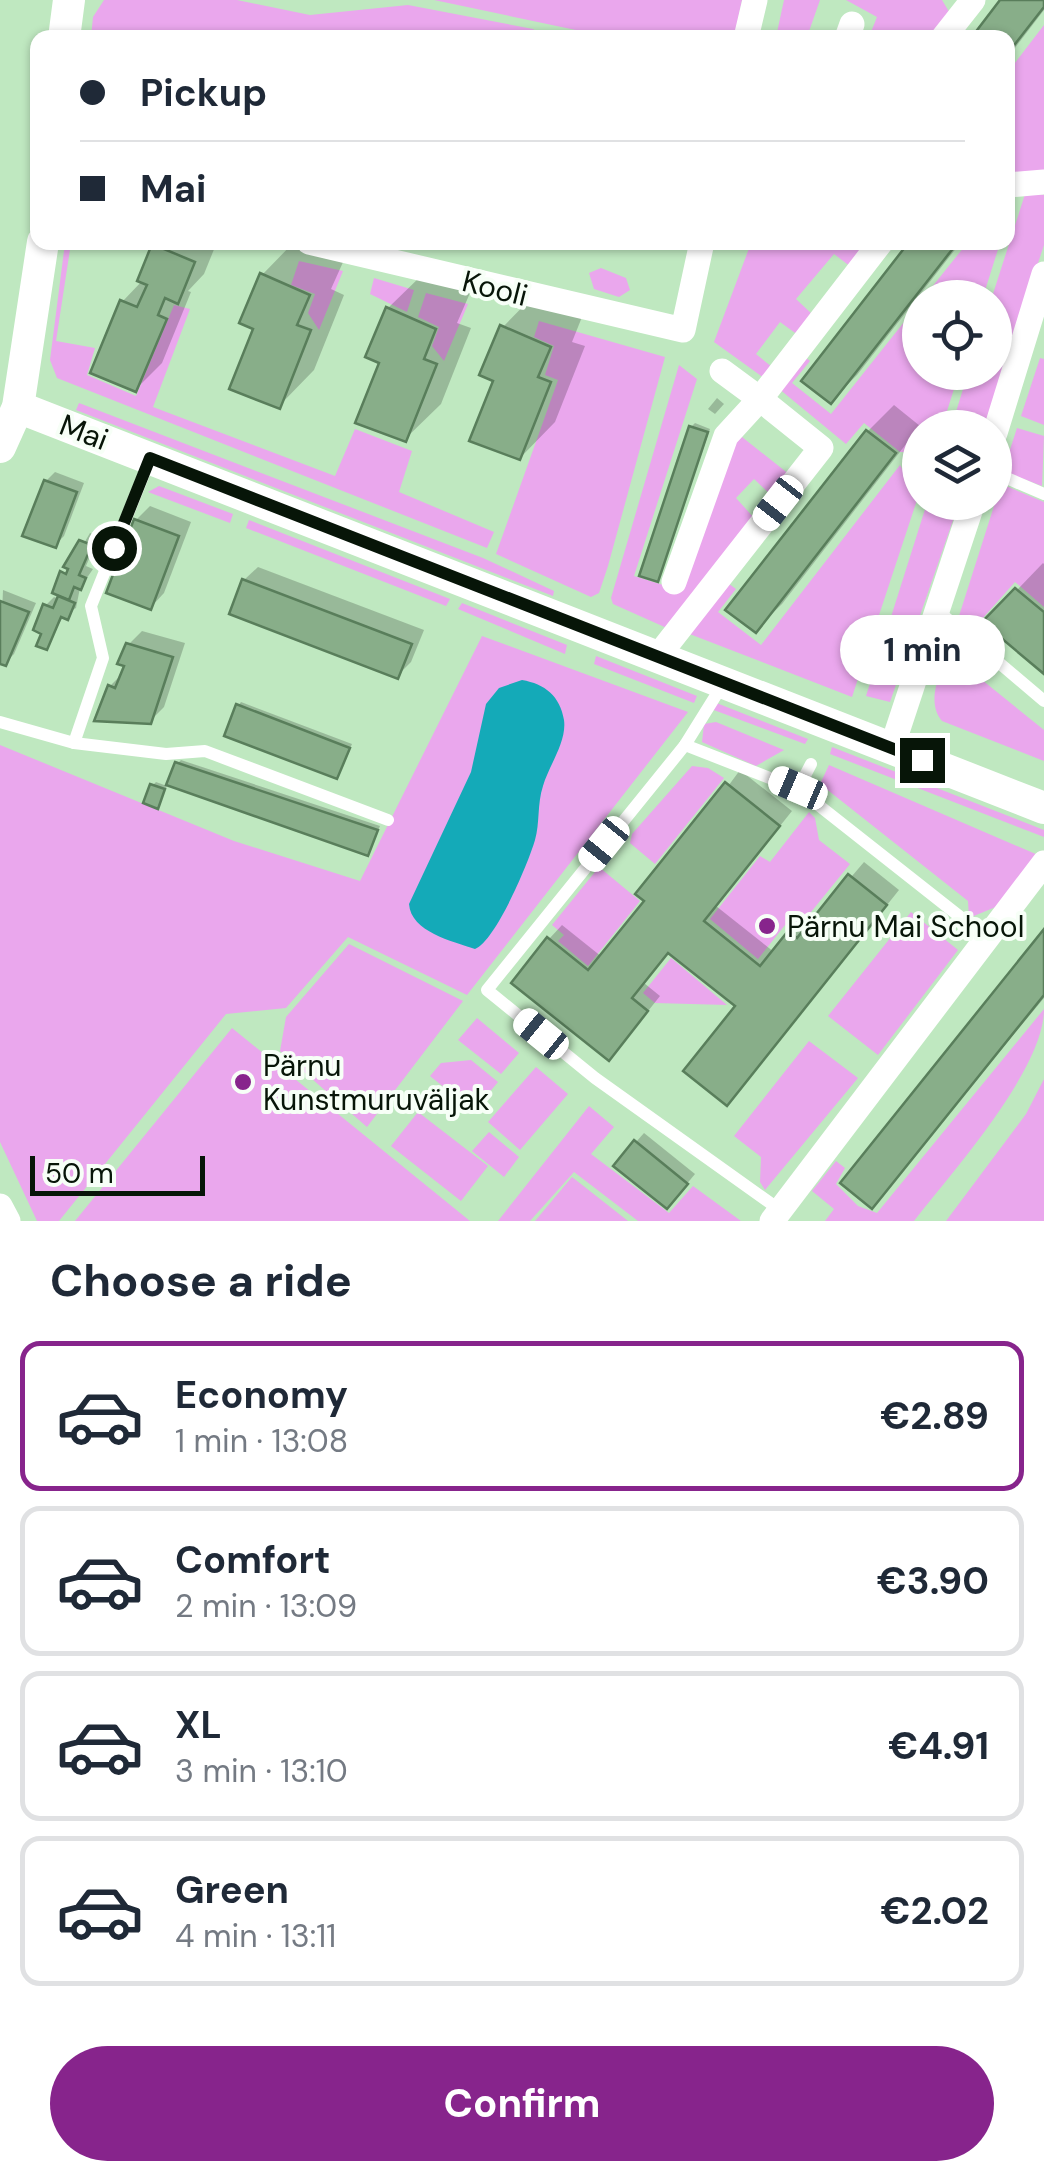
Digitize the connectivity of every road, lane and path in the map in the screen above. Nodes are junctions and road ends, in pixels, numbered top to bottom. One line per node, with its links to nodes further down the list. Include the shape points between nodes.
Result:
1 (68, 0): 4 (street)
2 (754, 0): 5 (street)
3 (973, 0): 6 (street)
4 (65, 30)
5 (748, 30)
6 (949, 30)
7 (1044, 182): 8 (street)
8 (1015, 185)
9 (40, 250): 16 (street)
10 (342, 250): 11 (street, Kooli, via 683,330)
11 (700, 250)
12 (875, 250): 15 (street)
13 (1044, 274): 17 (street)
14 (722, 371): 15 (street)
15 (760, 399): 23 (street, via 726,436); 25 (street, via 821,448)
16 (9, 402): 18 (street); 19 (street, Mai)
17 (1002, 410)
18 (0, 447)
19 (150, 458): 25 (street, Mai); 29 (lane, via 91,606 103,658)
20 (1012, 480): 21 (lane)
21 (1044, 494)
22 (967, 520): 24 (street)
23 (674, 582)
24 (938, 610): 27 (lane); 31 (street)
25 (658, 656): 26 (street, Mai)
26 (724, 682): 30 (lane); 31 (street, Mai)
27 (1044, 701)
28 (0, 722): 29 (lane)
29 (74, 744): 35 (lane, via 166,754 205,751)
30 (685, 745): 33 (lane); 39 (lane, via 487,990)
31 (892, 748): 34 (street, Mai)
32 (812, 764): 33 (lane)
33 (798, 788): 37 (lane)
34 (1044, 808)
35 (388, 820)
36 (1044, 863): 37 (street)
37 (987, 938): 39 (street)
38 (0, 1206): 40 (street)
39 (776, 1216)
40 (8, 1221)

